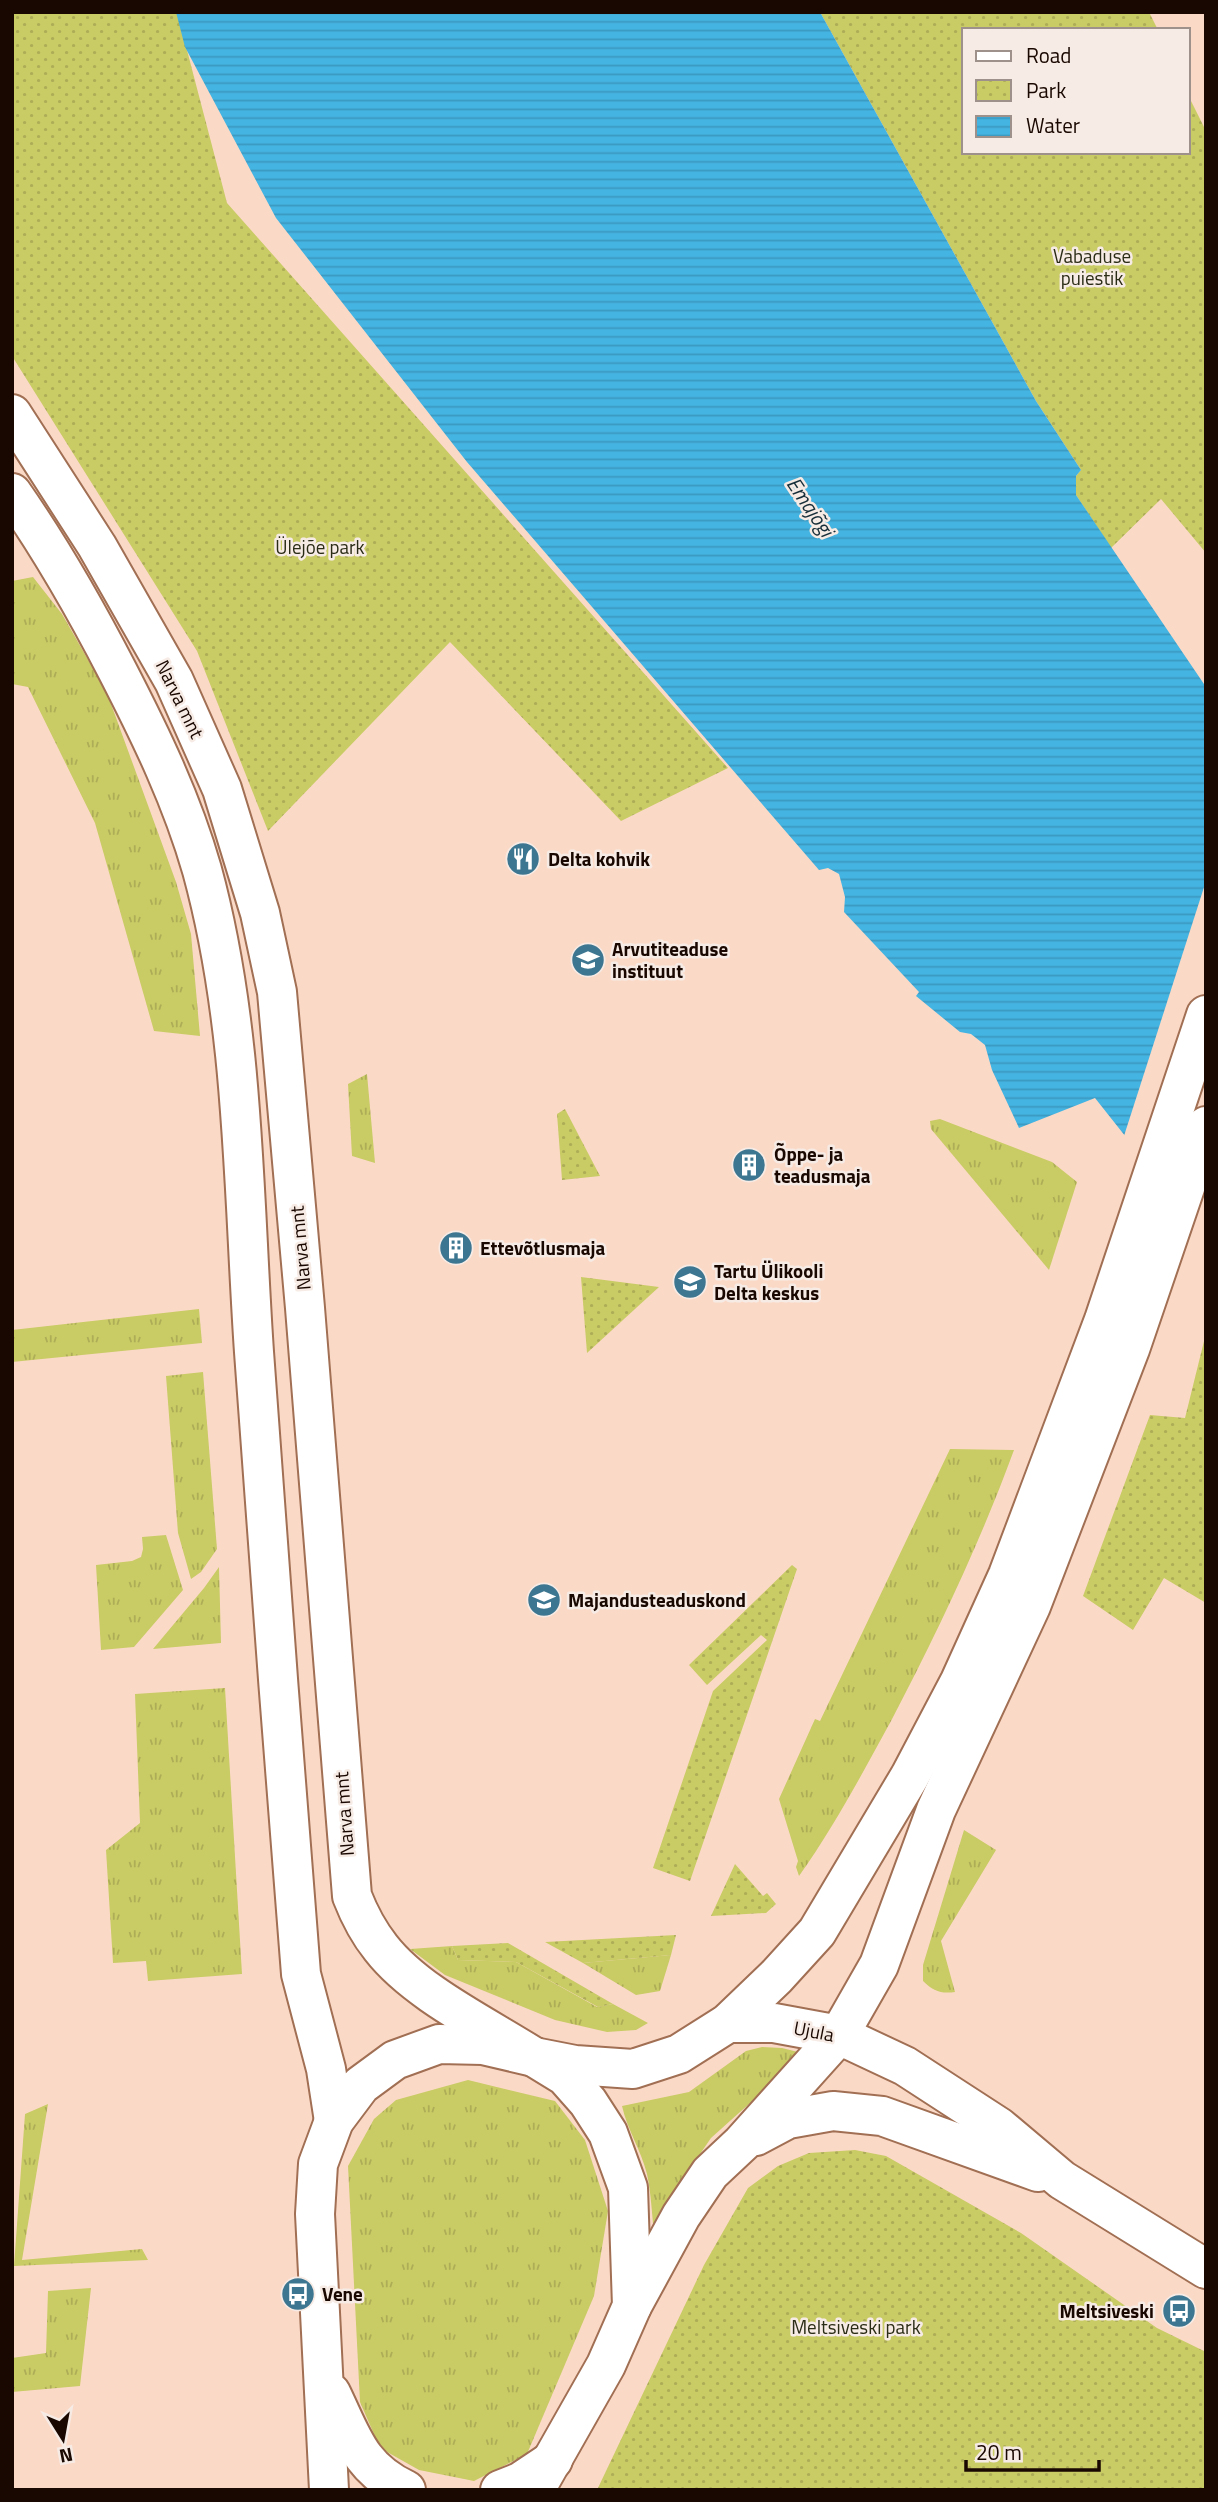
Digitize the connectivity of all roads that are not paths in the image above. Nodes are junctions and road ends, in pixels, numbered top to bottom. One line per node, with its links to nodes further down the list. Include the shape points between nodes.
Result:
1 (12, 414): 7 (main road, Narva mnt, via 97,546 174,681 222,789 260,913 277,992 352,1896 381,1948 415,1982)
2 (12, 493): 8 (main road, via 91,620 174,787 219,940 236,1059 300,1974 326,2069)
3 (1206, 1015): 5 (main road, via 1104,1320 1008,1575 960,1681 910,1776 817,1932)
4 (1206, 1126): 6 (main road, via 1130,1349 1031,1606 936,1810 879,1965)
5 (728, 2023): 6 (main road, Ujula, via 774,2023); 7 (main road, via 679,2054 633,2069 575,2066)
6 (839, 2035): 9 (main road); 10 (main road, Ujula, via 905,2066 988,2120)
7 (534, 2057): 8 (main road, via 483,2045 439,2044 395,2060 361,2085); 12 (main road, Narva mnt, via 565,2076 608,2133 628,2188)
8 (334, 2121): 13 (main road, via 318,2164 315,2214)
9 (742, 2144): 10 (main road, Ujula, via 788,2119 833,2111 882,2116); 12 (main road, via 710,2173)
10 (1062, 2180): 11 (main road, Ujula)
11 (1206, 2269)
12 (632, 2306): 14 (main road, via 607,2365)
13 (324, 2378): 15 (main road); 16 (main road, via 364,2460)
14 (544, 2475): 17 (main road)
15 (329, 2490)
16 (406, 2490)
17 (500, 2490)

